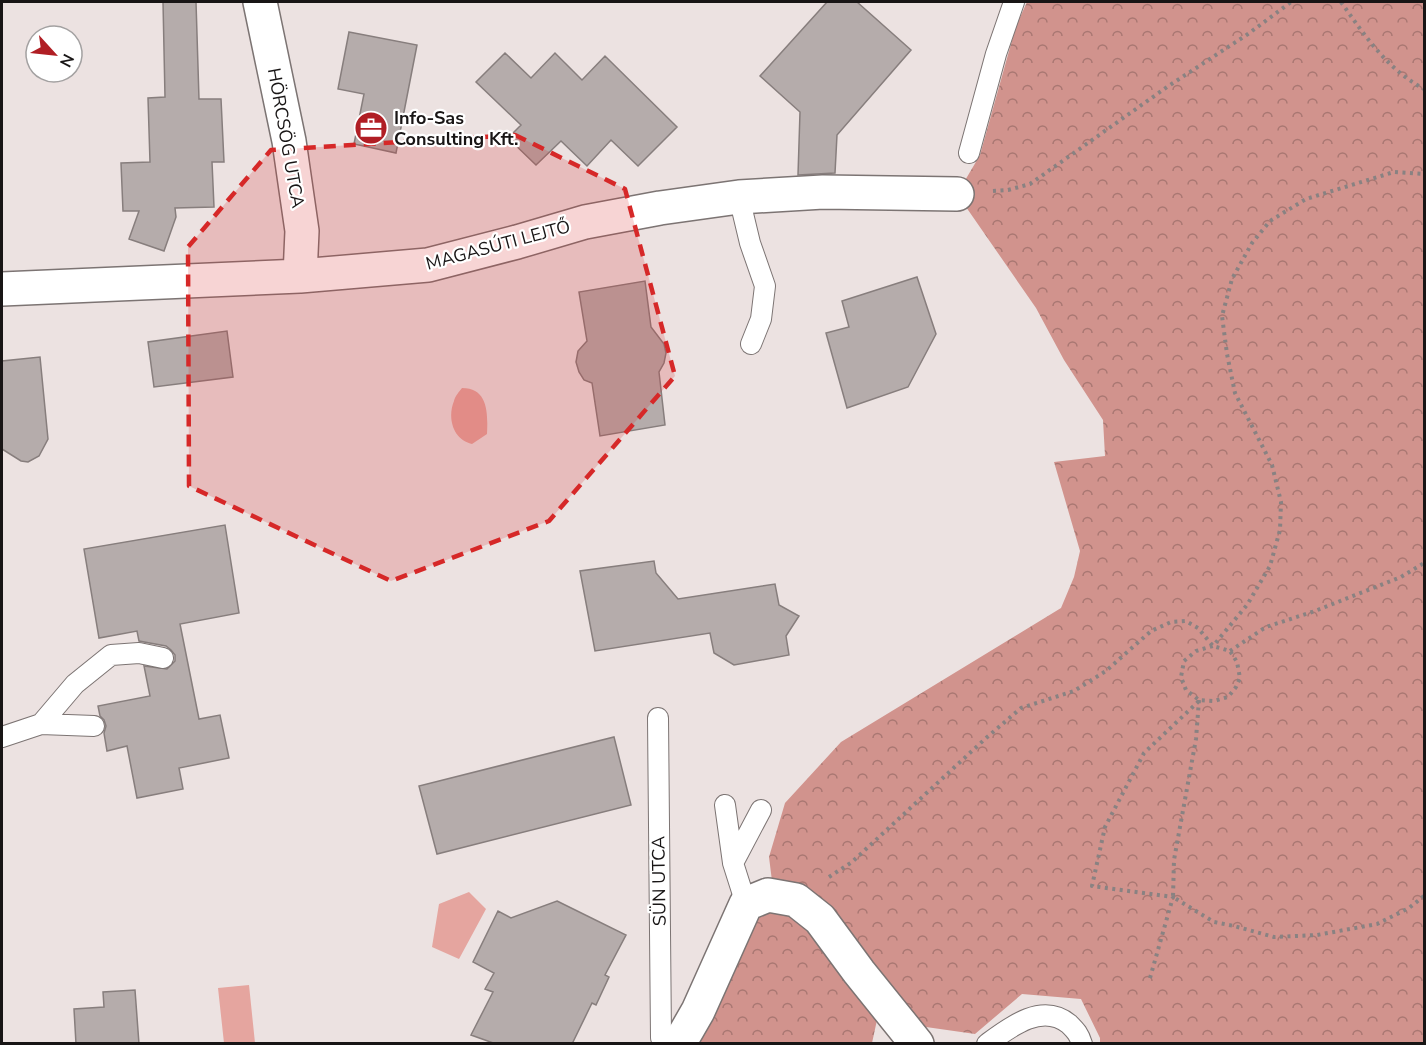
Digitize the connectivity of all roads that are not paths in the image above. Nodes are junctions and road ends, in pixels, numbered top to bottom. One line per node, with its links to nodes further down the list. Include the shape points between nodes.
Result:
1 (260, 2): 6 (street, HÖRCSÖG UTCA, via 291,152 302,231)
2 (1014, 2): 3 (lane)
3 (969, 153)
4 (957, 194): 5 (street, MAGASÚTI LEJTŐ, via 824,192)
5 (739, 197): 6 (street, MAGASÚTI LEJTŐ, via 585,222 428,265); 8 (lane, via 765,286 761,319)
6 (300, 276): 7 (street, MAGASÚTI LEJTŐ)
7 (2, 289)
8 (751, 344)
9 (163, 658): 11 (lane, via 139,653 111,655 75,684)
10 (657, 718): 19 (lane, SÜN UTCA, via 660,1038)
11 (41, 724): 12 (lane); 13 (lane)
12 (94, 726)
13 (2, 737)
14 (725, 806): 16 (lane)
15 (761, 810): 16 (lane)
16 (733, 863): 17 (lane)
17 (746, 904): 18 (street, via 768,895 796,900 820,919); 20 (street)
18 (903, 1036)
19 (664, 1044)
20 (679, 1044)
21 (987, 1044): 22 (lane, via 1009,1027 1036,1015 1060,1017 1079,1033)
22 (1082, 1044)

